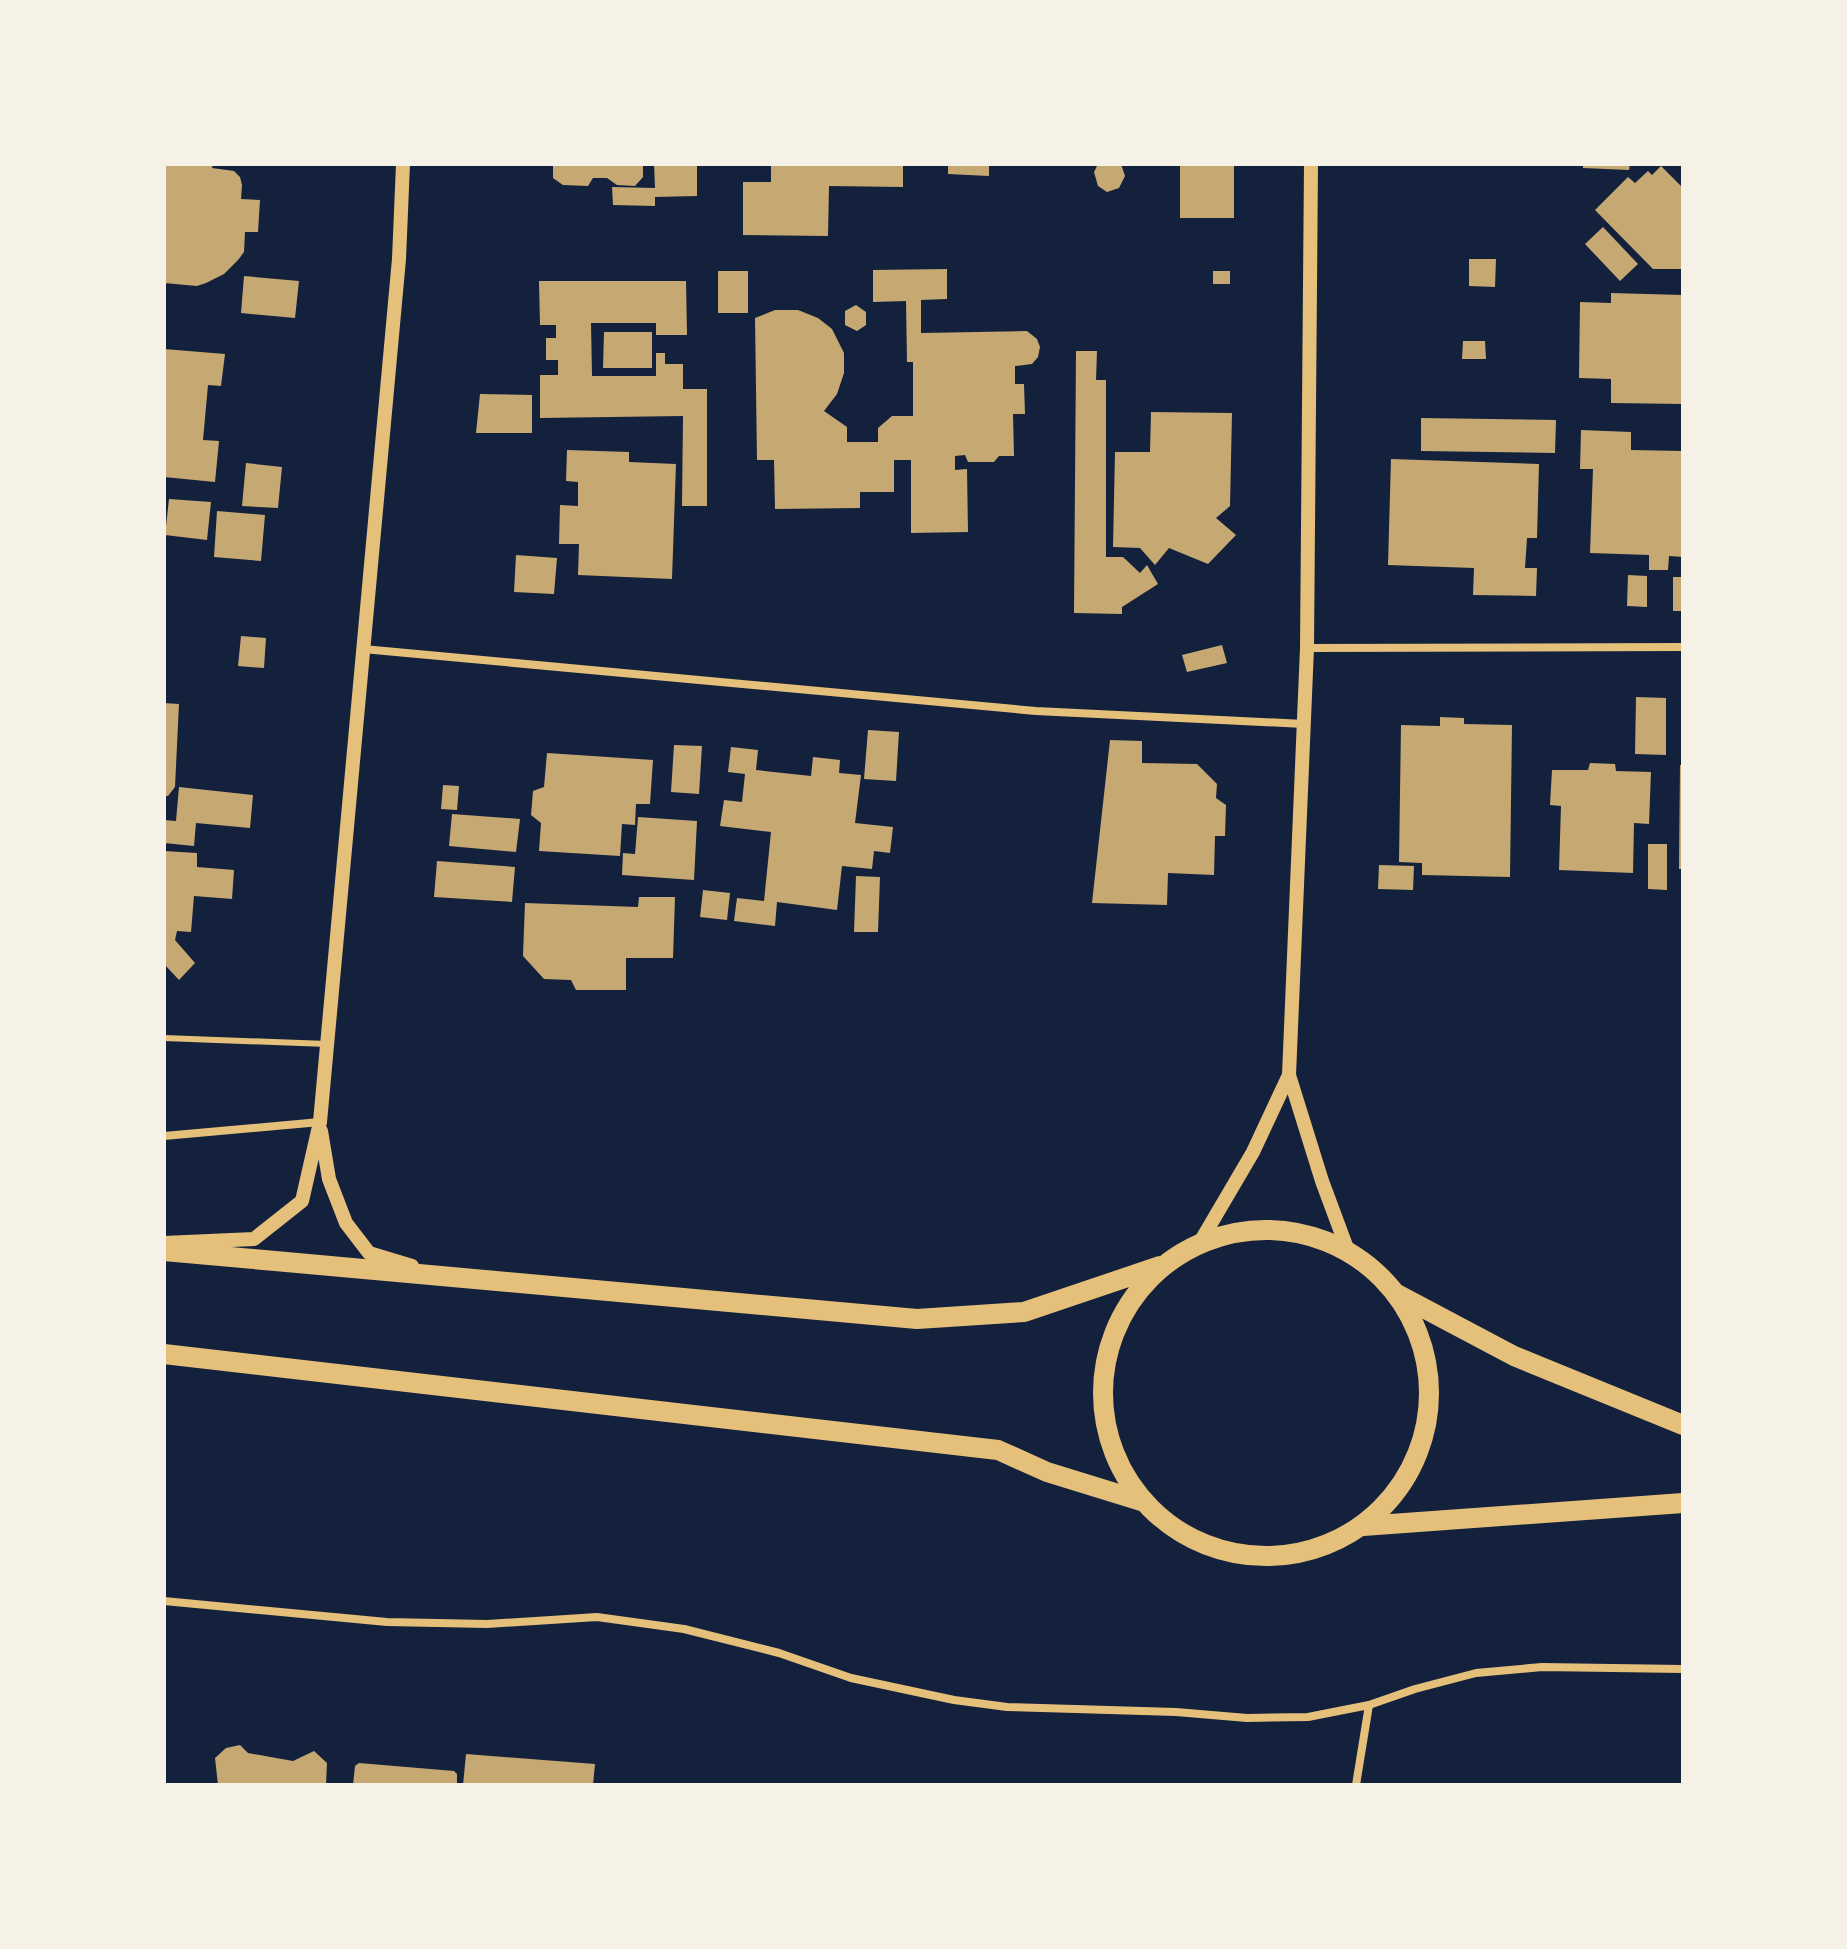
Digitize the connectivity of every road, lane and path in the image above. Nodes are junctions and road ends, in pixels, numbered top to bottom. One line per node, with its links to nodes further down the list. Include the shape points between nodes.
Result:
1 (403, 164): 5 (street)
2 (1311, 164): 4 (street)
3 (1683, 647): 4 (street)
4 (1307, 648): 6 (street)
5 (363, 649): 6 (street, via 1036,711); 8 (street)
6 (1304, 724): 9 (street)
7 (164, 1038): 8 (lane)
8 (327, 1044): 10 (street)
9 (1289, 1075): 13 (street, via 1253,1152); 15 (street)
10 (320, 1122): 11 (street); 12 (street, via 302,1201 254,1239); 17 (street, via 329,1179 346,1223 369,1253)
11 (164, 1136)
12 (164, 1243)
13 (1199, 1244): 15 (main road, via 1249,1230 1300,1232); 16 (main road)
14 (164, 1251): 17 (main road)
15 (1348, 1251): 18 (main road)
16 (1164, 1264): 17 (main road, via 1024,1312 917,1319); 21 (main road, via 1128,1303 1107,1352 1102,1404 1113,1455)
17 (463, 1280)
18 (1397, 1294): 20 (main road, via 1514,1356); 23 (main road, via 1422,1340 1431,1391 1423,1443 1400,1489)
19 (164, 1354): 21 (main road, via 998,1450 1047,1472)
20 (1683, 1425)
21 (1141, 1501): 23 (main road, via 1178,1532 1223,1552 1271,1558 1319,1548)
22 (1683, 1503): 23 (main road)
23 (1363, 1526)
24 (164, 1601): 26 (street, via 387,1622 487,1624 597,1617 684,1629 902,1691 1007,1707 1247,1718 1308,1717)
25 (1683, 1669): 26 (street, via 1542,1667 1476,1673)
26 (1369, 1705): 27 (street)
27 (1356, 1785)

